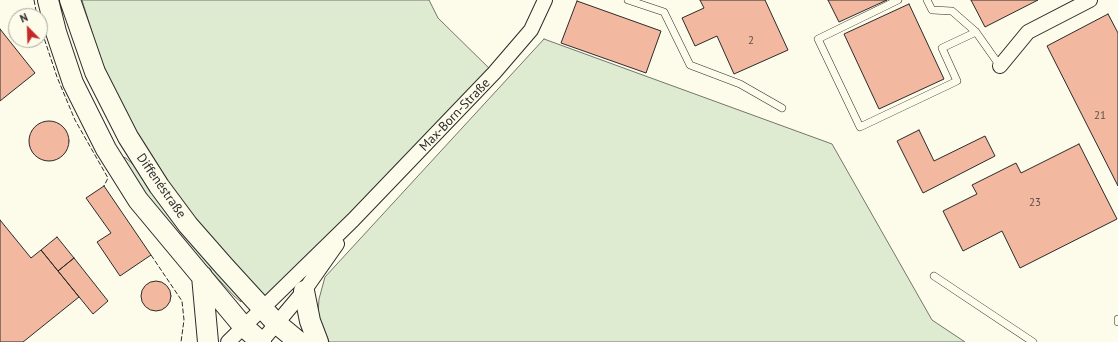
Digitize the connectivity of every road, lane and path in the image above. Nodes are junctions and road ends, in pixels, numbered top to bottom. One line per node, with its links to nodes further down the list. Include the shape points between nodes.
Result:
1 (48, 0): 12 (main road, Diffenéstraße, via 73,83 106,149 138,200)
2 (70, 0): 15 (main road, Diffenéstraße, via 95,72 128,137 188,225)
3 (545, 0): 11 (street, Max-Born-Straße, via 530,30 494,73)
4 (628, 0): 10 (lane, via 664,12 690,65 740,84)
5 (898, 0): 8 (lane, via 818,39 860,127 957,81 942,48)
6 (927, 0): 8 (lane, via 932,10 952,11)
7 (1090, 0): 9 (street, via 1028,32)
8 (976, 32): 9 (lane)
9 (1000, 66)
10 (782, 108)
11 (353, 220): 14 (street, Max-Born-Straße); 15 (street, Max-Born-Straße)
12 (202, 276): 19 (main road, Diffenéstraße); 20 (main road)
13 (934, 276): 25 (lane)
14 (304, 291): 18 (street, Max-Born-Straße); 24 (main road, via 310,321)
15 (262, 309): 18 (main road, Diffenéstraße); 19 (street, Max-Born-Straße)
16 (1118, 319): 17 (lane)
17 (1118, 322)
18 (276, 324): 22 (street, Max-Born-Straße); 23 (main road, Diffenéstraße)
19 (243, 326): 21 (street, Max-Born-Straße); 22 (main road, Diffenéstraße)
20 (208, 342)
21 (228, 342)
22 (261, 342)
23 (299, 342)
24 (318, 342)
25 (1033, 342)

